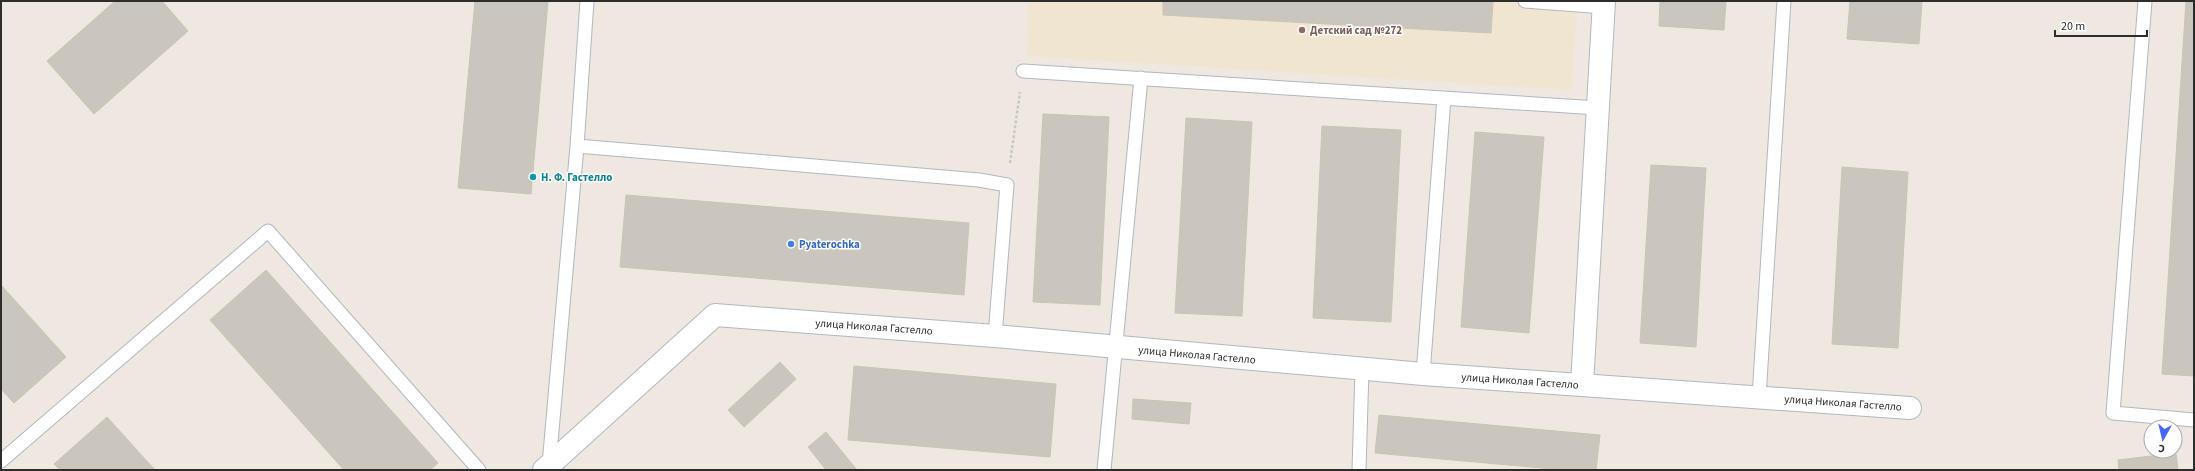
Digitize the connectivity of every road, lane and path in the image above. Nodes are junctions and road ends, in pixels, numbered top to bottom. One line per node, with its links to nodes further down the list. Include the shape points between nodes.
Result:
1 (587, 1): 10 (lane)
2 (1525, 1): 5 (lane)
3 (1784, 1): 17 (lane)
4 (2145, 1): 19 (lane, via 2113,413)
5 (1604, 4): 9 (street)
6 (1023, 71): 7 (lane); 11 (path)
7 (1141, 78): 8 (lane); 13 (lane)
8 (1444, 98): 9 (lane); 15 (lane)
9 (1598, 108): 16 (street)
10 (577, 146): 11 (lane, via 978,180); 21 (lane)
11 (1007, 185): 12 (lane)
12 (995, 336): 13 (street, улица Николая Гастелло); 21 (street, улица Николая Гастелло, via 715,315)
13 (1116, 348): 14 (street, улица Николая Гастелло); 23 (lane)
14 (1362, 369): 15 (street, улица Николая Гастелло); 24 (lane)
15 (1423, 374): 16 (street, улица Николая Гастелло)
16 (1582, 385): 17 (street, улица Николая Гастелло)
17 (1759, 397): 18 (street, улица Николая Гастелло)
18 (1910, 408)
19 (2194, 420)
20 (1, 461): 22 (lane, via 268,231)
21 (547, 468)
22 (478, 470)
23 (1104, 470)
24 (1359, 470)

